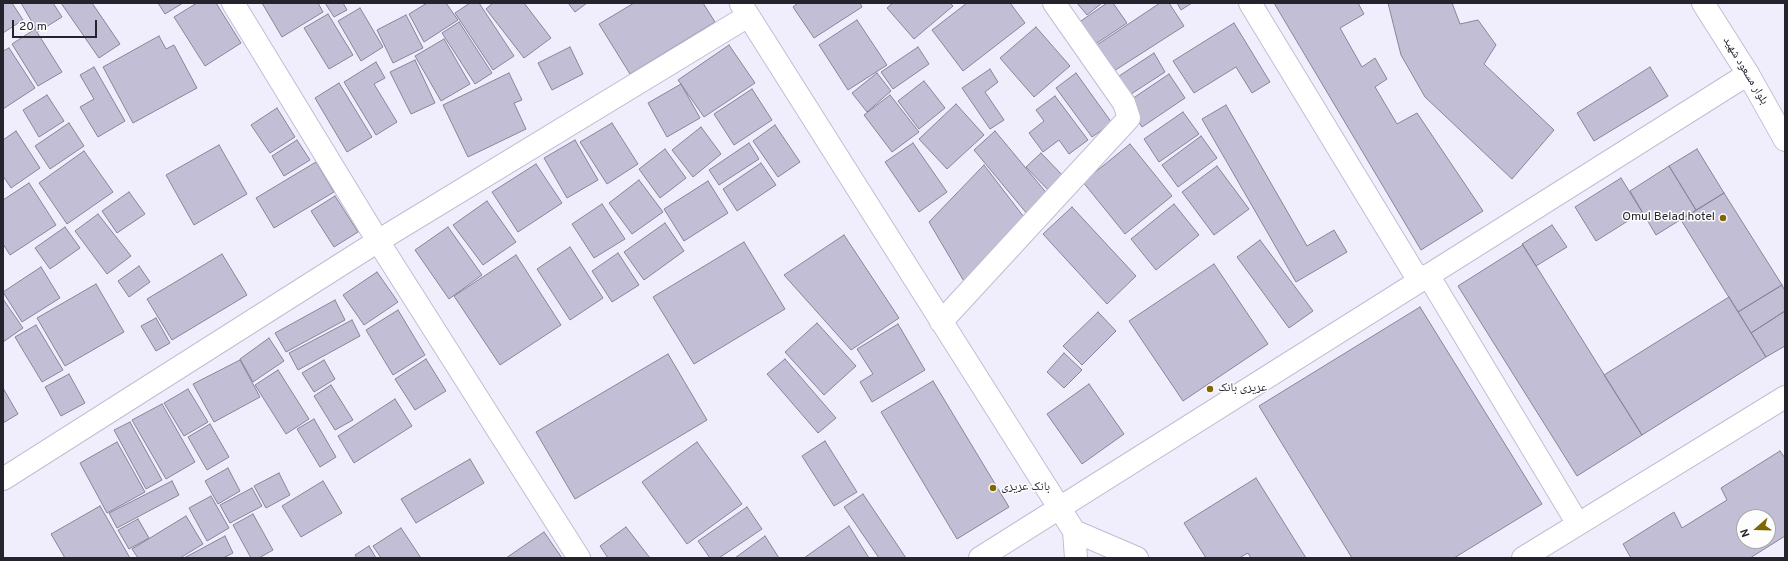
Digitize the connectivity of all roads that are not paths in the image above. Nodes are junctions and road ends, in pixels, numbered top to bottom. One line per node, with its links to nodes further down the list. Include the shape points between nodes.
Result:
1 (233, 3): 9 (street)
2 (1054, 3): 11 (street, via 1124,102 1129,118)
3 (1250, 3): 10 (street)
4 (1703, 3): 6 (street, بلوار مسعود شهید)
5 (744, 9): 9 (street); 11 (street)
6 (1748, 74): 7 (street, بلوار مسعود شهید); 10 (street)
7 (1779, 116): 8 (street, بلوار مسعود شهید)
8 (1785, 140)
9 (378, 241): 13 (street); 17 (street)
10 (1423, 278): 14 (street); 15 (street)
11 (941, 322): 14 (street)
12 (1785, 397): 15 (street)
13 (3, 479)
14 (1060, 508): 16 (street); 18 (street)
15 (1578, 524): 21 (street)
16 (1074, 531): 19 (street); 20 (street)
17 (579, 558)
18 (980, 558)
19 (1076, 558)
20 (1136, 558)
21 (1523, 558)

